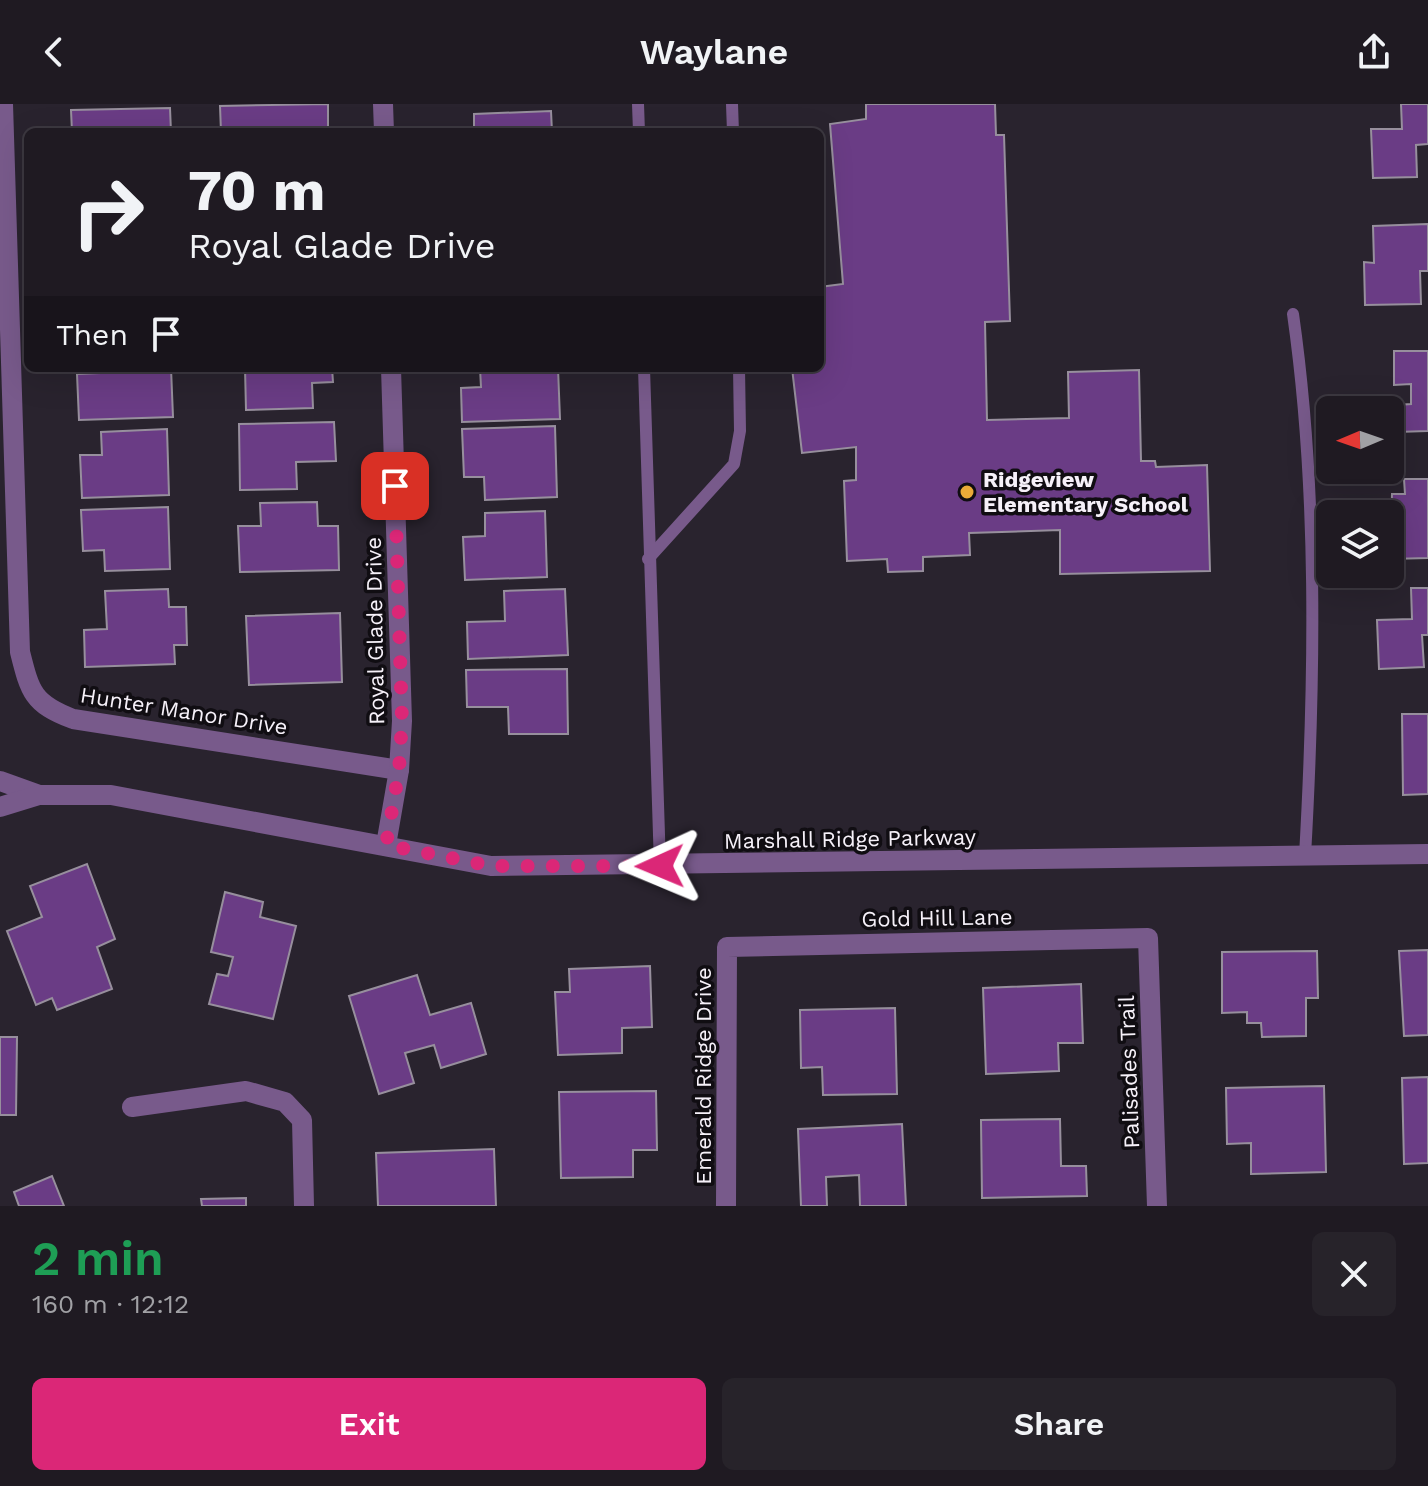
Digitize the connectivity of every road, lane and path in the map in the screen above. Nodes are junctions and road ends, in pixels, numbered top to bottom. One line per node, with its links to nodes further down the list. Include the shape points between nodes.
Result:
1 (3, 104): 13 (street, Hunter Manor Drive, via 20,652 30,692 50,711 73,719)
2 (383, 104): 5 (street)
3 (638, 104): 6 (lane)
4 (732, 104): 7 (lane)
5 (384, 128)
6 (639, 128)
7 (733, 128)
8 (1293, 314): 19 (lane, via 1308,439 1310,726)
9 (391, 372): 13 (street, Royal Glade Drive)
10 (644, 372): 12 (lane)
11 (739, 372): 12 (lane, via 740,431 734,464)
12 (648, 559): 20 (lane)
13 (399, 770): 17 (street, Royal Glade Drive)
14 (0, 781): 15 (street, Marshall Ridge Parkway)
15 (39, 795): 16 (street, Marshall Ridge Parkway); 17 (street, Marshall Ridge Parkway, via 111,795)
16 (0, 807)
17 (386, 845): 20 (street, Marshall Ridge Parkway, via 491,866)
18 (1428, 854): 19 (street, Marshall Ridge Parkway)
19 (1305, 856): 20 (street, Marshall Ridge Parkway)
20 (660, 866)
21 (1148, 938): 22 (street, Gold Hill Lane); 26 (street, Palisades Trail)
22 (727, 947): 25 (street, Emerald Ridge Drive)
23 (132, 1107): 24 (street, via 246,1091 285,1102 302,1120)
24 (304, 1206)
25 (726, 1206)
26 (1157, 1206)

